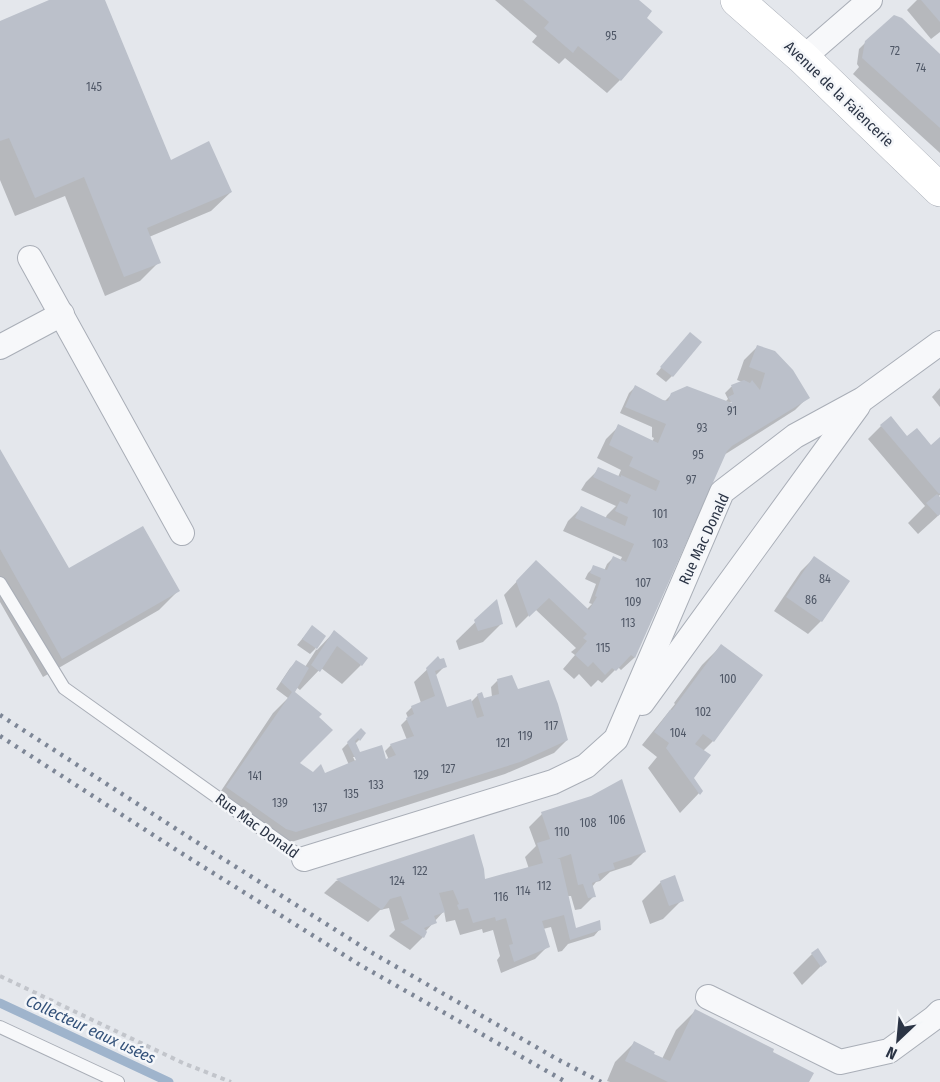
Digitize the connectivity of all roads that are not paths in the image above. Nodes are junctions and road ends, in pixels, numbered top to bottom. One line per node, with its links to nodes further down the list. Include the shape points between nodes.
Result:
1 (736, 0): 3 (street, Avenue de la Faïencerie)
2 (870, 0): 3 (street)
3 (803, 58): 4 (street, Avenue de la Faïencerie)
4 (940, 190)
5 (30, 258): 6 (street)
6 (62, 314): 8 (street); 10 (street)
7 (940, 343): 9 (street, Rue Mac Donald)
8 (0, 347)
9 (863, 399): 12 (street, Rue Mac Donald); 12 (street, Rue Mac Donald, via 795,436 722,492)
10 (182, 533)
11 (0, 583): 13 (lane, Rue Mac Donald, via 64,688)
12 (616, 739): 13 (street, Rue Mac Donald, via 586,766 553,782)
13 (304, 859)
14 (708, 997): 15 (street, via 840,1062 888,1052)
15 (940, 1012)
16 (0, 1027): 17 (lane)
17 (118, 1082)

